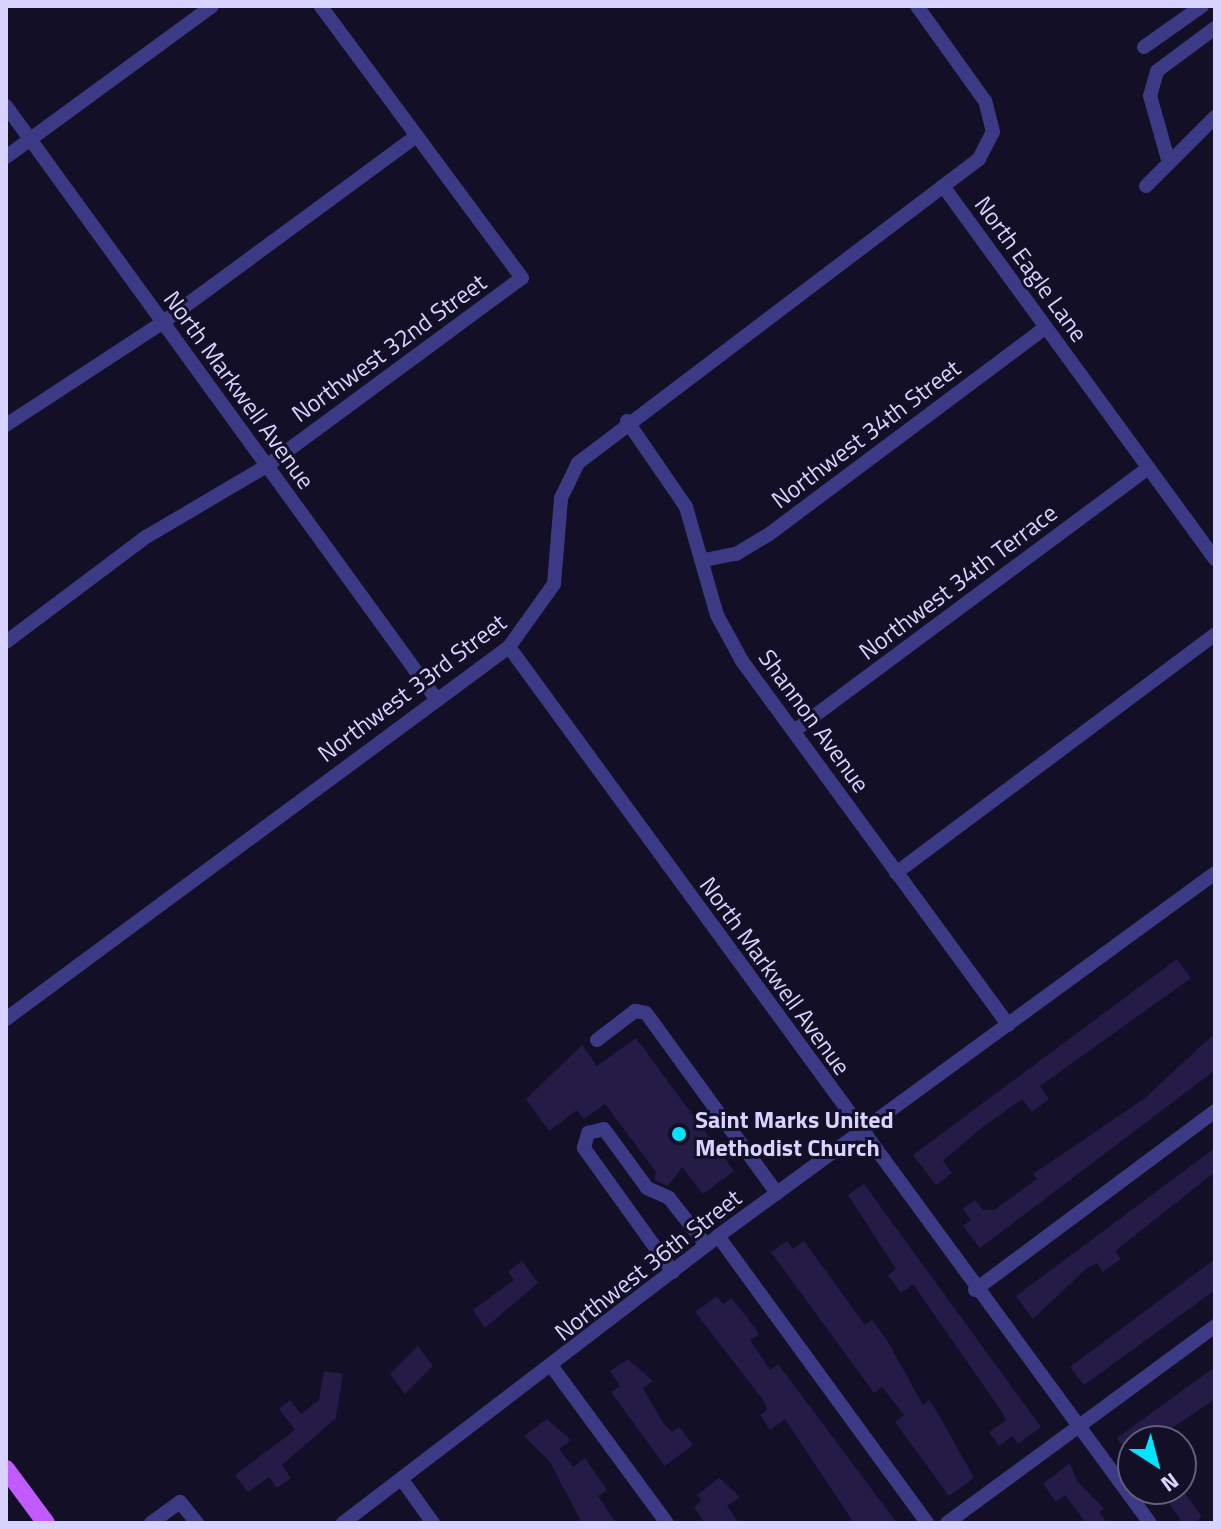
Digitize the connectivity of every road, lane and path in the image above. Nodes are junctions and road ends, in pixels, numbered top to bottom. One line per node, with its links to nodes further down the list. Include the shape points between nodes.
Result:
1 (212, 6): 10 (street)
2 (321, 6): 9 (street)
3 (917, 6): 13 (street, North Eagle Lane, via 992,119 989,147)
4 (1202, 6): 6 (street)
5 (1215, 28): 12 (street, via 1157,71 1150,96)
6 (1144, 47)
7 (6, 106): 10 (street, North Markwell Avenue)
8 (1215, 117): 12 (street)
9 (417, 136): 15 (street); 19 (street, Northwest 32nd Street, via 522,278)
10 (30, 140): 11 (street); 15 (street, North Markwell Avenue)
11 (6, 157)
12 (1169, 163): 14 (street)
13 (943, 186): 16 (street, North Eagle Lane); 17 (street, Northwest 33rd Street)
14 (1146, 186)
15 (162, 323): 18 (street); 19 (street, North Markwell Avenue)
16 (1046, 327): 20 (street, North Eagle Lane); 22 (street, Northwest 34th Street, via 768,535 736,554)
17 (627, 421): 22 (street, Shannon Avenue, via 686,507); 25 (street, Northwest 33rd Street, via 578,463 561,498 554,584)
18 (6, 425)
19 (268, 465): 24 (street, Northwest 32nd Street, via 146,537); 26 (street, North Markwell Avenue)
20 (1148, 468): 21 (street, North Eagle Lane); 27 (street, Northwest 34th Terrace)
21 (1215, 559)
22 (704, 560): 27 (street, Shannon Avenue, via 726,634)
23 (1215, 634): 28 (street)
24 (6, 642)
25 (509, 647): 26 (street, Northwest 33rd Street); 34 (street, North Markwell Avenue)
26 (437, 700): 30 (street, Northwest 33rd Street)
27 (794, 731): 28 (street, Shannon Avenue)
28 (896, 873): 31 (street, Shannon Avenue)
29 (1215, 873): 31 (street, Northwest 36th Street)
30 (6, 1019)
31 (1008, 1025): 34 (street, Northwest 36th Street)
32 (597, 1040): 35 (street, via 635,1011 646,1013)
33 (1215, 1111): 38 (street)
34 (860, 1132): 35 (street, Northwest 36th Street); 38 (street, North Markwell Avenue)
35 (777, 1193): 36 (street, Northwest 36th Street)
36 (712, 1240): 37 (street, Northwest 36th Street); 37 (street, via 669,1198 647,1188 604,1129 588,1133 584,1148); 50 (street)
37 (673, 1272): 40 (street, Northwest 36th Street)
38 (975, 1290): 41 (street, North Markwell Avenue)
39 (1215, 1326): 41 (street)
40 (553, 1368): 43 (street, Northwest 36th Street); 49 (street)
41 (1076, 1429): 51 (street); 52 (street, North Markwell Avenue)
42 (6, 1469): 44 (main road)
43 (403, 1481): 47 (street, Northwest 36th Street); 48 (street)
44 (46, 1523)
45 (151, 1523): 46 (street, via 180,1502)
46 (197, 1523)
47 (343, 1523)
48 (433, 1523)
49 (667, 1523)
50 (927, 1523)
51 (947, 1523)
52 (1150, 1523)

